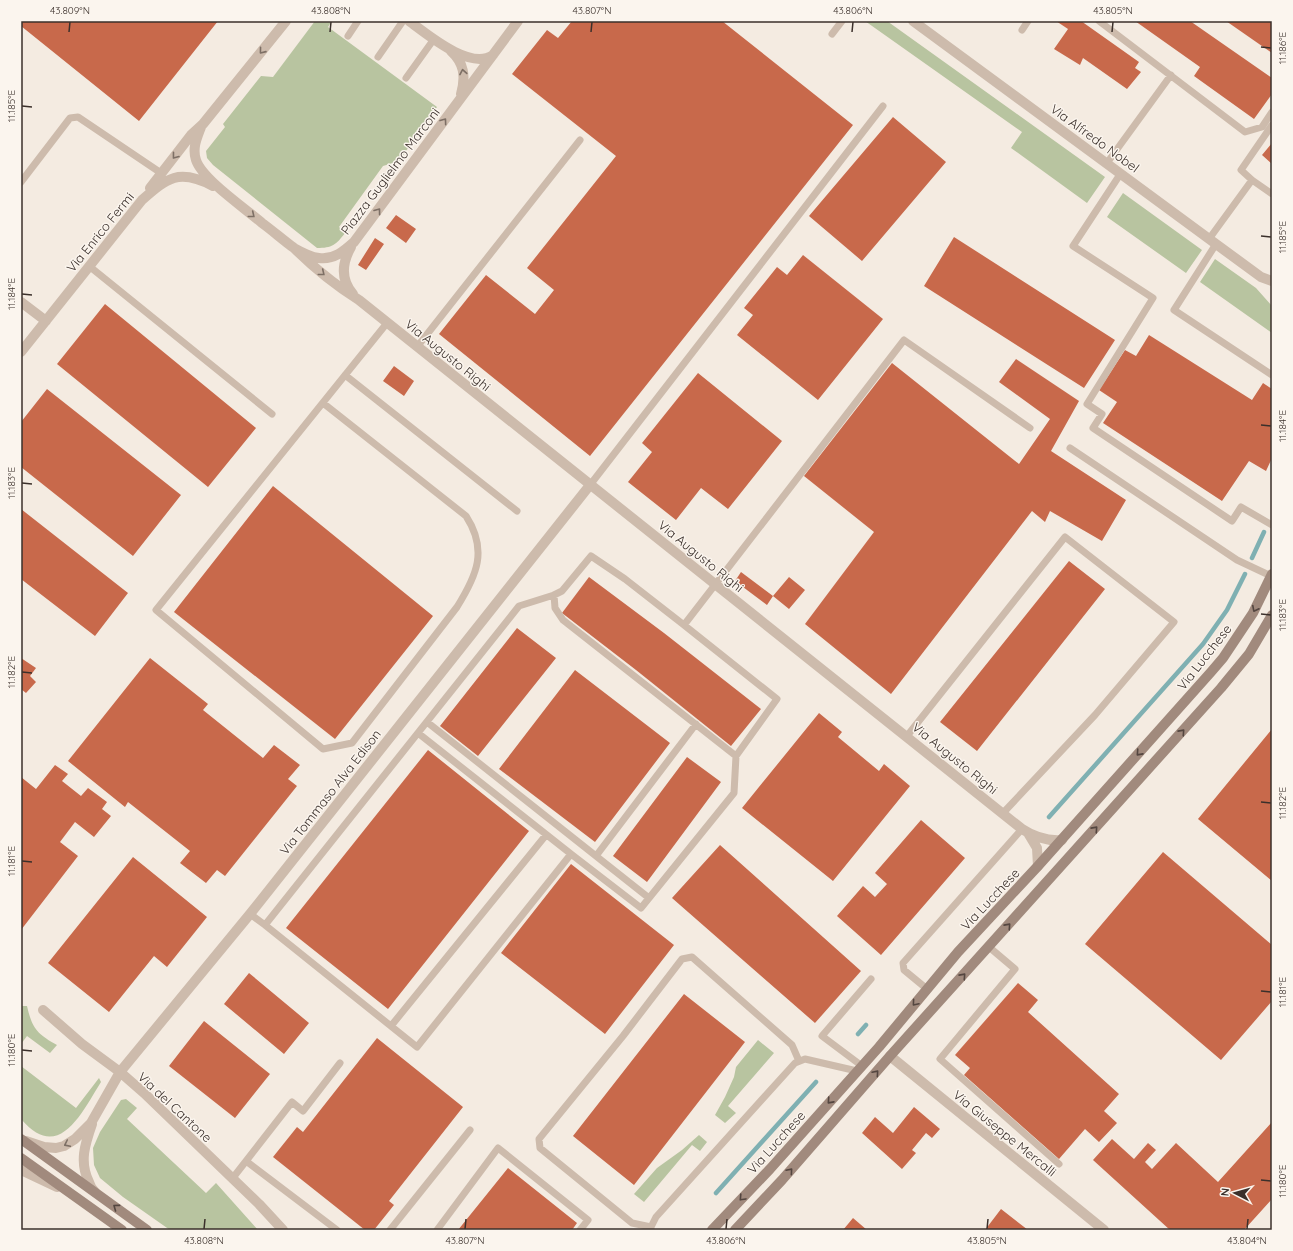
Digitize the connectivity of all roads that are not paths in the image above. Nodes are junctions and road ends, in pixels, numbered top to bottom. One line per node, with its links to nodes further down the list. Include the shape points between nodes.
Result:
1 (286, 21): 23 (street, Piazza Guglielmo Marconi, one-way to 23)
2 (358, 21): 12 (lane)
3 (403, 21): 16 (lane)
4 (409, 21): 13 (street, Piazza Guglielmo Marconi)
5 (518, 21): 15 (street)
6 (842, 21): 11 (lane)
7 (913, 21): 25 (street, Via Alfredo Nobel)
8 (1028, 21): 10 (lane)
9 (1099, 21): 17 (lane)
10 (1022, 30)
11 (832, 34)
12 (348, 36)
13 (434, 39): 14 (street, Piazza Guglielmo Marconi); 18 (lane)
14 (448, 48): 15 (street, Piazza Guglielmo Marconi, via 478,59); 19 (street, Piazza Guglielmo Marconi, one-way to 14, via 464,86 464,71)
15 (493, 55): 19 (street, Piazza Guglielmo Marconi)
16 (378, 57)
17 (1171, 75): 21 (lane, via 1245,132 1262,127); 25 (lane)
18 (406, 78)
19 (458, 101): 34 (street, Piazza Guglielmo Marconi, one-way to 19)
20 (883, 106): 52 (lane)
21 (1272, 112)
22 (1272, 125): 28 (lane, via 1241,170)
23 (201, 127): 26 (street, Piazza Guglielmo Marconi, one-way to 26, via 191,135); 30 (street, Piazza Guglielmo Marconi, via 195,144 196,160)
24 (580, 140): 44 (lane)
25 (1107, 163): 27 (street, Via Alfredo Nobel)
26 (161, 173): 29 (lane, via 78,117 70,118); 32 (street, Piazza Guglielmo Marconi)
27 (1121, 173): 33 (street, Via Alfredo Nobel); 54 (lane, via 1073,246 1153,298 1087,404 1102,414 1093,428 1232,521 1240,508)
28 (1252, 180): 31 (lane); 33 (lane)
29 (21, 182)
30 (222, 191): 32 (street, Via Enrico Fermi, via 199,179 175,177); 35 (street, Piazza Guglielmo Marconi, one-way to 35)
31 (1272, 194)
32 (142, 200): 36 (street, Via Enrico Fermi)
33 (1213, 241): 37 (street, Via Alfredo Nobel); 47 (lane, via 1174,310)
34 (354, 242): 35 (street, Piazza Guglielmo Marconi, via 339,254 327,258 313,256); 40 (street, Via Augusto Righi, via 346,257 343,276)
35 (293, 247): 40 (street, Via Augusto Righi, one-way to 40, via 344,291)
36 (89, 266): 42 (street, Via Enrico Fermi); 49 (lane)
37 (1261, 277): 38 (street, Via Alfredo Nobel); 39 (street, Via Alfredo Nobel)
38 (1272, 281)
39 (1272, 288)
40 (359, 300): 43 (street, Via Augusto Righi)
41 (21, 302): 42 (street)
42 (46, 321): 45 (street, Via Enrico Fermi)
43 (387, 323): 44 (street, Via Augusto Righi); 46 (lane)
44 (417, 347): 52 (street, Via Augusto Righi)
45 (21, 352)
46 (345, 375): 48 (lane); 53 (lane)
47 (1272, 375)
48 (323, 402): 48 (lane, via 156,610 323,749 352,743 457,607 467,591 479,558 478,542 466,516)
49 (272, 414)
50 (1030, 428): 56 (lane, via 904,340)
51 (1070, 448): 55 (lane, via 1243,563)
52 (590, 485): 56 (street, Via Augusto Righi); 73 (street, Via Tommaso Alva Edison)
53 (517, 511)
54 (1272, 524)
55 (1268, 574): 68 (main road, Via Lucchese, one-way to 68, via 1253,613 1223,658)
56 (715, 584): 59 (lane); 63 (street, Via Augusto Righi)
57 (554, 596): 59 (lane, via 562,591 592,556); 60 (lane, via 519,606); 61 (lane, via 555,608 563,620)
58 (1272, 615): 75 (main road, one-way to 58, via 1222,688 1249,654)
59 (684, 625): 64 (lane, via 777,699)
60 (427, 722): 62 (lane); 70 (lane)
61 (696, 724): 64 (lane); 70 (lane)
62 (418, 733): 67 (lane); 74 (lane)
63 (907, 736): 65 (street, Via Augusto Righi); 65 (lane, via 1065,537 1174,622 1095,714)
64 (736, 756): 72 (lane, via 734,793)
65 (1003, 813): 66 (street, Via Augusto Righi)
66 (1025, 831): 68 (street, Via Augusto Righi, via 1047,840); 71 (street, Via Augusto Righi, via 1037,848); 77 (lane, via 903,963 904,970)
67 (546, 835): 69 (lane); 79 (lane)
68 (1062, 840): 71 (main road, Via Lucchese)
69 (571, 854): 72 (lane, via 641,908); 79 (lane, via 417,1046)
70 (596, 856): 72 (lane)
71 (1038, 866): 77 (main road, Via Lucchese)
72 (649, 898)
73 (250, 914): 74 (lane); 84 (street, Via Tommaso Alva Edison)
74 (266, 925): 79 (lane)
75 (989, 947): 80 (main road, one-way to 75); 90 (lane, via 1015,969 940,1059)
76 (871, 979): 83 (lane, via 822,1036)
77 (927, 989): 83 (main road, Via Lucchese, one-way to 83)
78 (43, 1010): 84 (street, Via del Cantone, via 90,1051)
79 (391, 1026)
80 (890, 1056): 104 (main road, one-way to 80); 105 (street, Via Giuseppe Mercalli)
81 (799, 1061): 83 (lane, via 805,1059); 95 (lane, via 656,1217); 95 (lane, via 792,1045 692,957 682,959 539,1139 540,1148 632,1223)
82 (340, 1063): 89 (lane, via 303,1111 292,1102)
83 (859, 1069): 103 (main road, Via Lucchese, one-way to 103)
84 (120, 1072): 85 (street, Via Tommaso Alva Edison); 92 (street, Via del Cantone)
85 (95, 1117): 87 (street, Via Tommaso Alva Edison, one-way to 87, via 75,1139 64,1146 44,1147); 94 (street, Via Tommaso Alva Edison, via 85,1145 83,1162 93,1190)
86 (470, 1130): 100 (lane)
87 (21, 1139): 94 (main road)
88 (21, 1158): 93 (main road)
89 (246, 1161): 92 (lane); 99 (lane)
90 (1059, 1164)
91 (21, 1170): 93 (street)
92 (232, 1179): 98 (street, Via del Cantone)
93 (68, 1192): 96 (main road)
94 (101, 1196): 97 (main road, one-way to 94)
95 (651, 1229)
96 (122, 1230)
97 (147, 1230)
98 (283, 1230)
99 (337, 1230)
100 (390, 1230)
101 (437, 1230): 102 (lane, via 498,1148 588,1220)
102 (580, 1230)
103 (712, 1230)
104 (735, 1230)
105 (1104, 1230)

